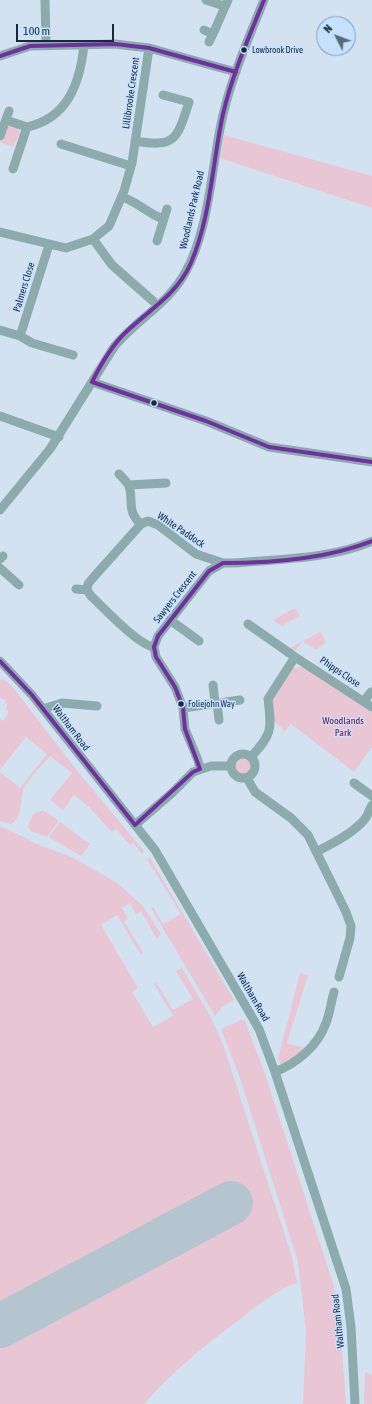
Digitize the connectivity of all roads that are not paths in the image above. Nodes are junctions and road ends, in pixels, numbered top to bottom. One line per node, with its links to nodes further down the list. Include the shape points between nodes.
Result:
1 (45, 0): 6 (street)
2 (206, 0): 4 (street)
3 (264, 0): 10 (street, Woodlands Park Road)
4 (226, 3): 5 (street, via 211,38)
5 (204, 30)
6 (46, 45): 7 (street); 9 (street, via 30,46)
7 (84, 45): 8 (street, via 115,44); 12 (street, via 76,86 68,102 59,111)
8 (149, 48): 10 (street); 14 (street, Lillibrooke Crescent)
9 (0, 56)
10 (236, 72): 29 (street, Woodlands Park Road, via 220,128 203,221 190,264 169,296 126,333 110,352)
11 (163, 95): 14 (street, Lillibrooke Crescent, via 189,102 179,132 169,142 155,144)
12 (27, 127): 13 (street, via 7,116); 17 (street)
13 (0, 136)
14 (135, 141): 16 (street, Lillibrooke Crescent)
15 (61, 144): 16 (street)
16 (131, 166): 18 (street, Lillibrooke Crescent)
17 (13, 169)
18 (122, 197): 20 (street, via 132,200 150,214); 22 (street, Lillibrooke Crescent, via 109,226)
19 (167, 209): 20 (street)
20 (163, 219): 23 (street)
21 (0, 232): 24 (street, Lillibrooke Crescent)
22 (93, 239): 24 (street, Lillibrooke Crescent, via 66,248); 25 (street, via 138,294)
23 (157, 241)
24 (48, 245): 27 (street, Palmers Close)
25 (153, 301)
26 (0, 330): 27 (street)
27 (20, 336): 28 (street, via 32,343)
28 (72, 355)
29 (92, 382): 31 (street, Woodlands Park Road); 32 (street, via 206,421 269,446)
30 (0, 416): 31 (street)
31 (59, 437): 36 (street, Woodlands Park Road)
32 (372, 462)
33 (119, 474): 35 (street)
34 (166, 483): 35 (street)
35 (129, 486): 37 (street, via 129,501 134,518)
36 (0, 510)
37 (141, 524): 39 (street, White Paddock, via 153,522 196,554); 45 (street, White Paddock, via 92,579)
38 (372, 541): 40 (street, Sawyers Crescent, via 358,547 322,554)
39 (206, 558): 40 (street, White Paddock); 42 (street)
40 (223, 563): 42 (street, Sawyers Crescent)
41 (0, 568): 43 (street)
42 (209, 571): 46 (street, Sawyers Crescent)
43 (19, 585)
44 (76, 589): 45 (street)
45 (87, 590): 49 (street, via 134,636 148,646)
46 (170, 620): 48 (street); 49 (street, Sawyers Crescent, via 158,636)
47 (262, 622): 50 (street, Phipps Close, via 252,627)
48 (199, 641)
49 (154, 647): 58 (street, via 160,665 175,687)
50 (295, 657): 56 (street, Phipps Close); 61 (street, via 268,699 270,734)
51 (1, 664): 59 (street, Waltham Road)
52 (213, 685): 55 (street)
53 (371, 692): 56 (street)
54 (240, 700): 55 (street)
55 (216, 703): 58 (street); 60 (street)
56 (368, 704)
57 (97, 706): 59 (street, via 62,703)
58 (183, 708): 63 (street, via 185,729)
59 (43, 709): 69 (street, Waltham Road)
60 (219, 720)
61 (251, 757): 62 (street, via 240,754 233,759); 64 (street, via 255,768)
62 (230, 766): 63 (street); 64 (street, via 236,776)
63 (200, 769): 69 (street, via 193,772)
64 (247, 778): 70 (street, via 255,792 302,827)
65 (354, 783): 66 (street)
66 (372, 796)
67 (372, 805): 68 (street)
68 (369, 819): 70 (street)
69 (134, 825): 73 (street, Waltham Road, via 155,850 259,1029)
70 (316, 852): 71 (street, via 351,926)
71 (339, 977)
72 (334, 992): 73 (street, via 326,1023 316,1041 301,1058)
73 (275, 1072): 74 (street, Waltham Road, via 346,1289 351,1322)
74 (355, 1404)

